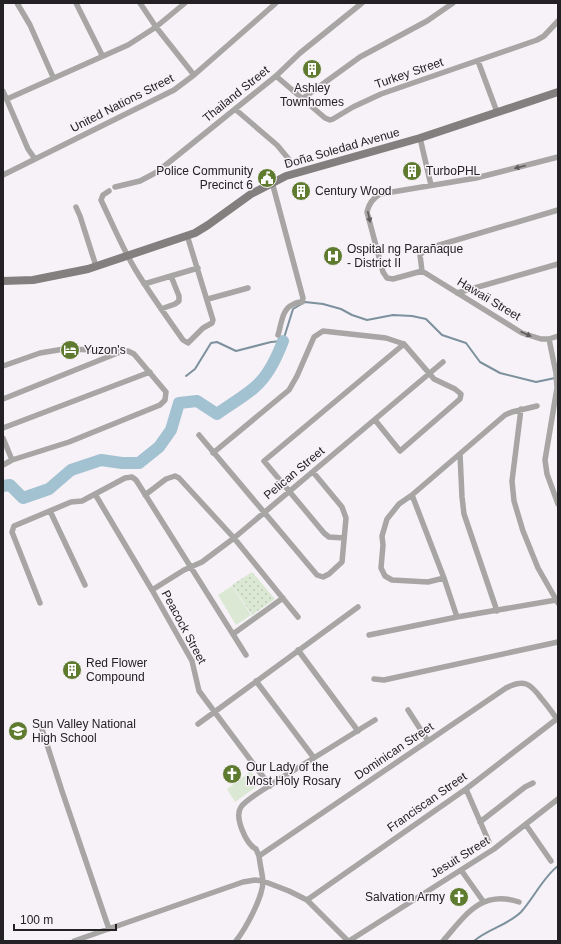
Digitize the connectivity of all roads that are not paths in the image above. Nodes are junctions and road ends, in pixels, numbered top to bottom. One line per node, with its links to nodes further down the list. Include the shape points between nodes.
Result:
1 (16, 3): 14 (street, via 32,30)
2 (76, 3): 10 (street)
3 (140, 3): 9 (street)
4 (185, 3): 9 (street)
5 (276, 3): 12 (street, United Nations Street)
6 (362, 3): 13 (street, Thailand Street, via 300,53)
7 (453, 3): 18 (street, via 360,57)
8 (558, 21): 11 (street, Turkey Street, via 537,40)
9 (156, 27): 10 (street, via 128,44); 12 (street)
10 (102, 55): 14 (street)
11 (478, 61): 18 (street, Turkey Street, via 381,94 330,120); 20 (street)
12 (194, 75): 23 (street, United Nations Street, via 174,90)
13 (276, 76): 18 (street, Turkey Street); 19 (street, Thailand Street)
14 (53, 77): 17 (street)
15 (3, 91): 17 (street)
16 (558, 92): 20 (main road, Doña Soledad Avenue)
17 (6, 99): 23 (street)
18 (302, 99)
19 (235, 109): 24 (street, via 277,145); 28 (street, Thailand Street, via 157,172 140,181)
20 (497, 112): 21 (main road, Doña Soledad Avenue)
21 (420, 138): 26 (main road, Doña Soledad Avenue, via 300,171); 27 (street)
22 (558, 157): 27 (street, one-way to 27, via 476,178)
23 (35, 159): 25 (street, United Nations Street)
24 (292, 163)
25 (3, 175)
26 (272, 182): 32 (main road, Doña Soledad Avenue, via 199,231); 45 (street, via 303,298 302,302 292,304 288,308)
27 (431, 185): 37 (street, one-way to 37, via 380,194 368,205 367,212 383,272 387,278 393,279)
28 (115, 187)
29 (109, 191): 33 (street, via 101,200)
30 (76, 207): 35 (street)
31 (558, 210): 37 (street, via 426,249 420,255)
32 (187, 235): 33 (main road, Doña Soledad Avenue); 36 (street)
33 (127, 255): 35 (main road, Doña Soledad Avenue); 40 (street)
34 (558, 264): 42 (street)
35 (96, 266): 39 (main road, Doña Soledad Avenue, via 33,280)
36 (198, 268): 38 (street); 43 (street)
37 (422, 271): 42 (street, Hawaii Street)
38 (171, 276): 40 (street); 44 (street, via 179,301)
39 (3, 281)
40 (144, 284): 44 (street)
41 (248, 288): 43 (street)
42 (457, 293): 47 (street, Hawaii Street, one-way to 47, via 522,333)
43 (208, 299): 44 (street, via 213,321 188,343 183,340)
44 (161, 309)
45 (278, 335)
46 (558, 336): 47 (street)
47 (549, 340): 54 (street)
48 (404, 344): 53 (street); 62 (street, via 386,338 334,331 318,333 298,376 288,390); 68 (street, via 264,461)
49 (122, 351): 51 (street, via 52,350); 52 (street, via 134,354); 55 (street)
50 (443, 362): 53 (street, Pelican Street)
51 (3, 366)
52 (150, 372): 59 (street); 64 (street, via 166,392 165,400 160,405 69,442)
53 (429, 373): 58 (street, Pelican Street); 58 (street, via 434,379 455,389 461,396 404,450 398,449)
54 (557, 386): 67 (street, via 545,460 547,474)
55 (3, 399)
56 (537, 406): 57 (street)
57 (520, 409): 63 (street, via 505,415); 82 (street, via 512,481 514,501 536,564)
58 (375, 420): 66 (street, Pelican Street)
59 (3, 428)
60 (199, 435): 62 (street)
61 (3, 438): 64 (street)
62 (213, 453): 74 (street)
63 (460, 454): 71 (street); 85 (street, via 464,514)
64 (12, 460): 65 (street)
65 (3, 465)
66 (313, 472): 68 (street, Pelican Street); 76 (street, via 344,511)
67 (556, 488): 72 (street)
68 (289, 491): 74 (street, Pelican Street); 76 (street, via 324,533 329,537)
69 (95, 494): 70 (street, via 125,478 132,477); 73 (street); 80 (street, Peacock Street)
70 (146, 495): 75 (street, via 166,479 175,476 184,482); 77 (street)
71 (412, 495): 78 (street); 78 (street, via 399,504 387,518 382,536 381,568 385,576 392,580 428,582)
72 (558, 504)
73 (50, 511): 79 (street); 83 (street, via 14,526 12,532)
74 (264, 514): 75 (street, Pelican Street); 76 (street, via 320,577 326,576 342,562)
75 (234, 538): 77 (street, Pelican Street); 81 (street)
76 (344, 538)
77 (192, 568): 80 (street, Pelican Street, via 184,570); 88 (street)
78 (444, 578): 87 (street)
79 (85, 585)
80 (152, 590): 96 (street, Peacock Street, via 192,661 199,691)
81 (283, 598): 86 (street); 88 (street)
82 (557, 602): 85 (street)
83 (40, 603)
84 (358, 607): 91 (street)
85 (497, 611): 87 (street)
86 (298, 617)
87 (457, 617): 89 (street)
88 (233, 634): 92 (street)
89 (370, 635)
90 (558, 642): 93 (street, via 384,680)
91 (298, 650): 94 (street); 101 (street)
92 (246, 655)
93 (374, 679)
94 (256, 681): 96 (street); 103 (street)
95 (408, 710): 102 (street)
96 (215, 711): 99 (street); 105 (street, Peacock Street)
97 (558, 718): 102 (street, Dominican Street, via 533,687 524,683 518,684 506,688); 106 (street, Franciscan Street)
98 (375, 720): 101 (street)
99 (198, 724)
100 (42, 729): 118 (street)
101 (358, 731): 103 (street)
102 (428, 741): 111 (street, Dominican Street)
103 (314, 758): 105 (street)
104 (533, 783): 108 (street)
105 (270, 786): 111 (street, via 243,805 238,813 242,830)
106 (466, 789): 108 (street); 115 (street, Franciscan Street)
107 (558, 799): 109 (street, Jesuit Street)
108 (480, 822): 110 (street)
109 (526, 825): 112 (street); 113 (street, Jesuit Street)
110 (489, 842)
111 (258, 855): 114 (street)
112 (551, 861)
113 (461, 870): 116 (street); 121 (street, Jesuit Street)
114 (263, 881): 115 (street); 118 (street, via 243,882); 120 (street, via 252,914)
115 (306, 900): 121 (street)
116 (483, 901): 117 (street, via 502,898); 122 (street, via 463,918)
117 (518, 902)
118 (109, 929): 119 (street)
119 (74, 941)
120 (236, 941)
121 (348, 941)
122 (443, 941)

